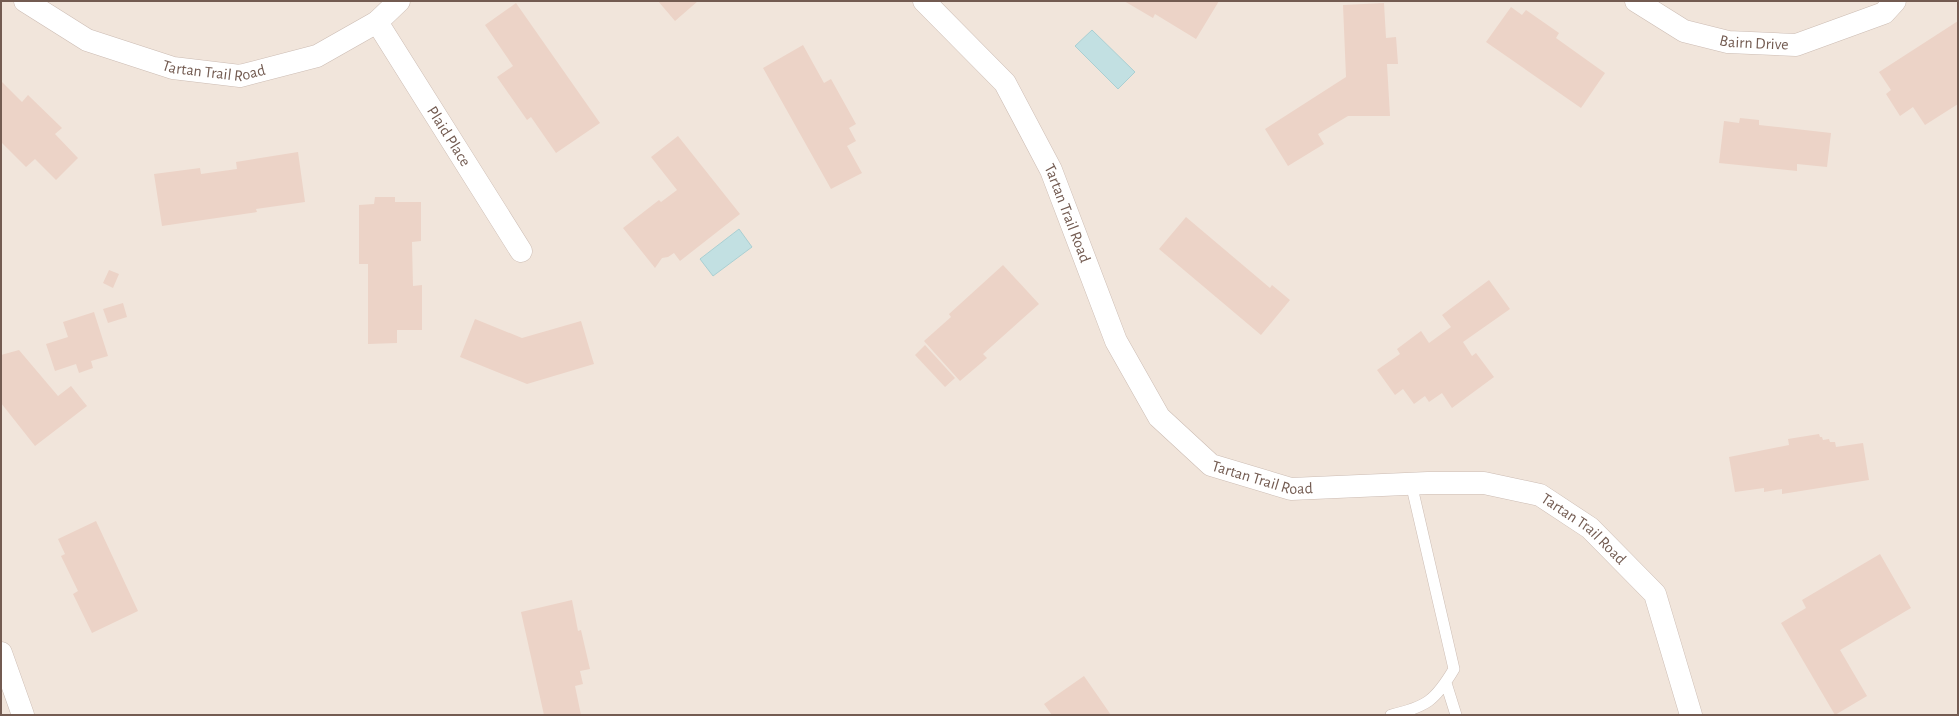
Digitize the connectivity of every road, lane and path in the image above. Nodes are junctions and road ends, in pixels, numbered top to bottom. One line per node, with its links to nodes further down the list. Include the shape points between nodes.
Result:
1 (25, 1): 6 (street, Tartan Trail Road, via 87,40 173,68 240,76 317,56)
2 (398, 1): 6 (street, Tartan Trail Road)
3 (924, 1): 8 (street, Tartan Trail Road, via 1005,83 1051,170 1116,341 1159,417 1211,465 1291,489)
4 (1636, 1): 5 (street, Bairn Drive, via 1684,31 1728,42 1796,45 1884,13)
5 (1895, 1)
6 (377, 22): 7 (street, Plaid Place)
7 (522, 251)
8 (1411, 483): 10 (lane, via 1454,669); 14 (street, Tartan Trail Road, via 1484,483 1540,495 1590,528 1655,594)
9 (1, 652): 11 (street)
10 (1446, 683): 12 (lane, via 1440,692 1417,709); 13 (lane)
11 (23, 715)
12 (1391, 715)
13 (1456, 715)
14 (1691, 715)

